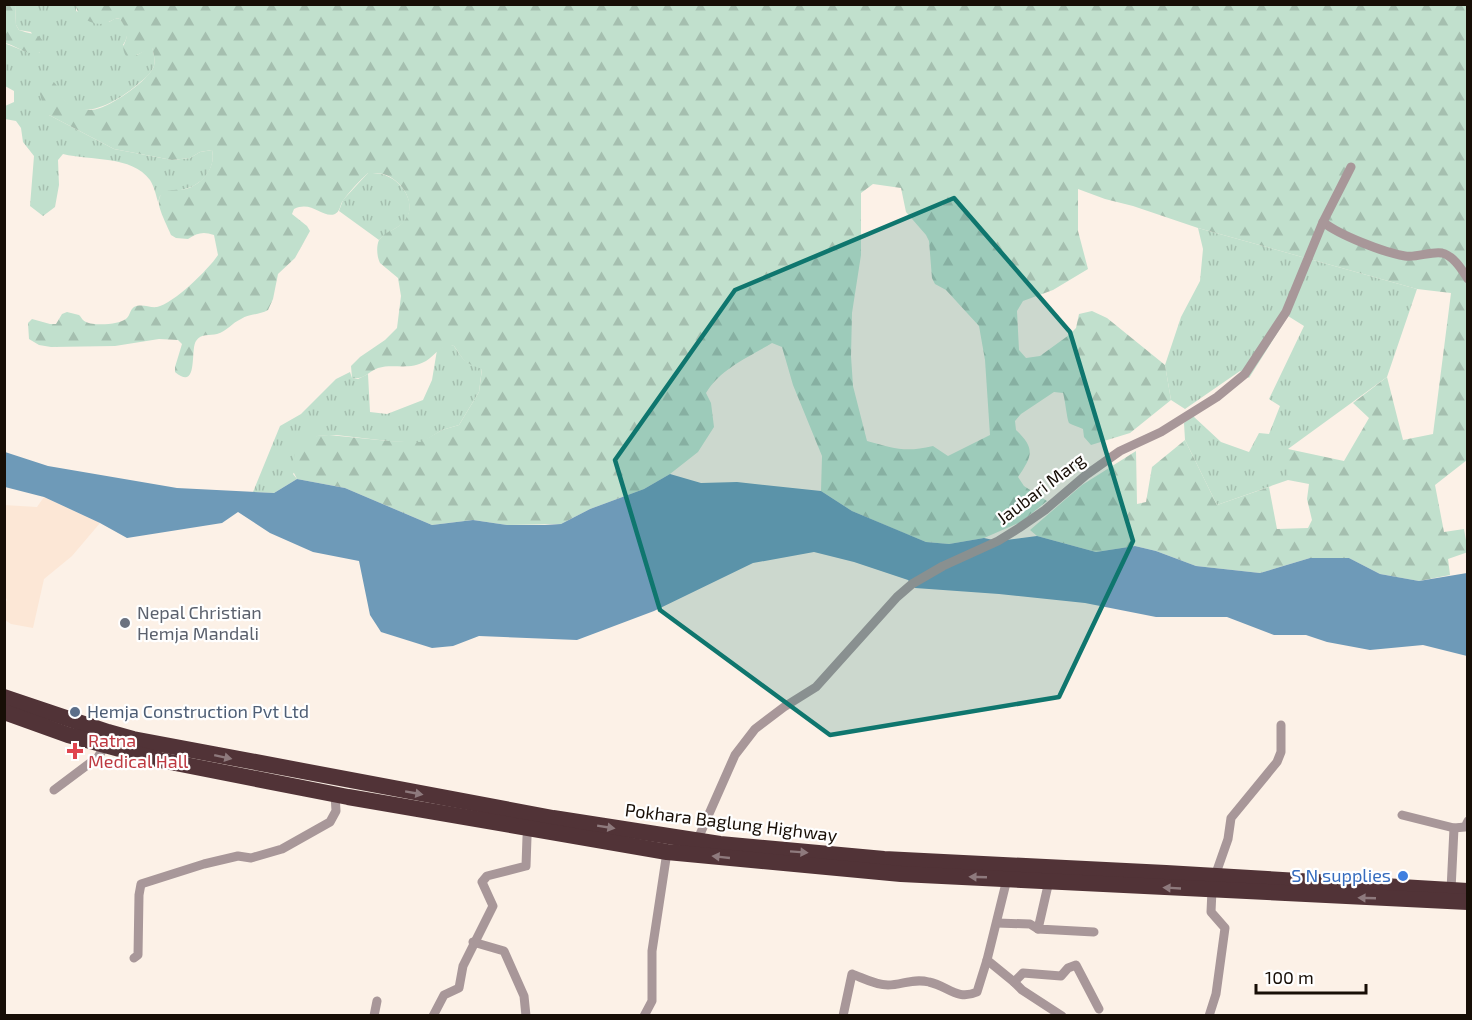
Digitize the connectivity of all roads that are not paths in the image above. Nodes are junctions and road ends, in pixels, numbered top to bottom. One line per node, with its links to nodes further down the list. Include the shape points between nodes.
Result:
1 (1352, 167): 2 (street, Jaubari Marg)
2 (1323, 222): 3 (street, via 1354,238 1406,256 1441,253 1452,258); 14 (street, Jaubari Marg, via 1286,312 1245,374 1217,397 1161,432 1120,451 1019,528 943,566 897,597 816,687 755,729 735,755)
3 (1467, 279)
4 (4, 697): 14 (highway, Pokhara Baglung Highway, one-way to 14, via 133,739)
5 (4, 712): 7 (highway, Pokhara Baglung Highway)
6 (1281, 725): 18 (street, via 1277,762 1231,818)
7 (105, 746): 8 (street, via 98,757); 9 (highway, Pokhara Baglung Highway)
8 (54, 790)
9 (335, 794): 13 (highway, Pokhara Baglung Highway); 25 (street, via 336,811 330,822 282,849 204,864 141,884 138,955)
10 (1402, 815): 12 (street)
11 (1467, 821): 12 (street, via 1465,827)
12 (1455, 828): 19 (street)
13 (529, 829): 15 (highway, Pokhara Baglung Highway); 24 (street, via 526,866 487,876 482,882 493,906)
14 (697, 841): 18 (highway, Pokhara Baglung Highway, one-way to 18)
15 (667, 852): 16 (highway, Pokhara Baglung Highway, one-way to 15, via 891,874); 33 (street, via 652,951 652,1001)
16 (1007, 879): 17 (highway, Pokhara Baglung Highway); 21 (street)
17 (1049, 881): 18 (highway, Pokhara Baglung Highway, one-way to 17); 22 (street)
18 (1214, 883): 19 (highway, Pokhara Baglung Highway); 20 (highway, Pokhara Baglung Highway, one-way to 18); 36 (street, via 1211,912 1225,928)
19 (1459, 890)
20 (1467, 902)
21 (997, 923): 22 (street, via 1030,924); 26 (street)
22 (1038, 928): 23 (street)
23 (1094, 932)
24 (473, 942): 31 (street, via 462,966 459,988 444,995); 32 (street, via 504,951 524,996)
25 (134, 958)
26 (987, 960): 27 (street); 34 (street, via 977,992 968,996 930,982 877,984 852,974)
27 (1014, 982): 29 (street, via 1023,974 1061,976 1076,965); 35 (street)
28 (377, 1001): 30 (street)
29 (1099, 1009)
30 (374, 1016)
31 (433, 1016)
32 (526, 1016)
33 (644, 1016)
34 (843, 1016)
35 (1062, 1016)
36 (1209, 1016)

